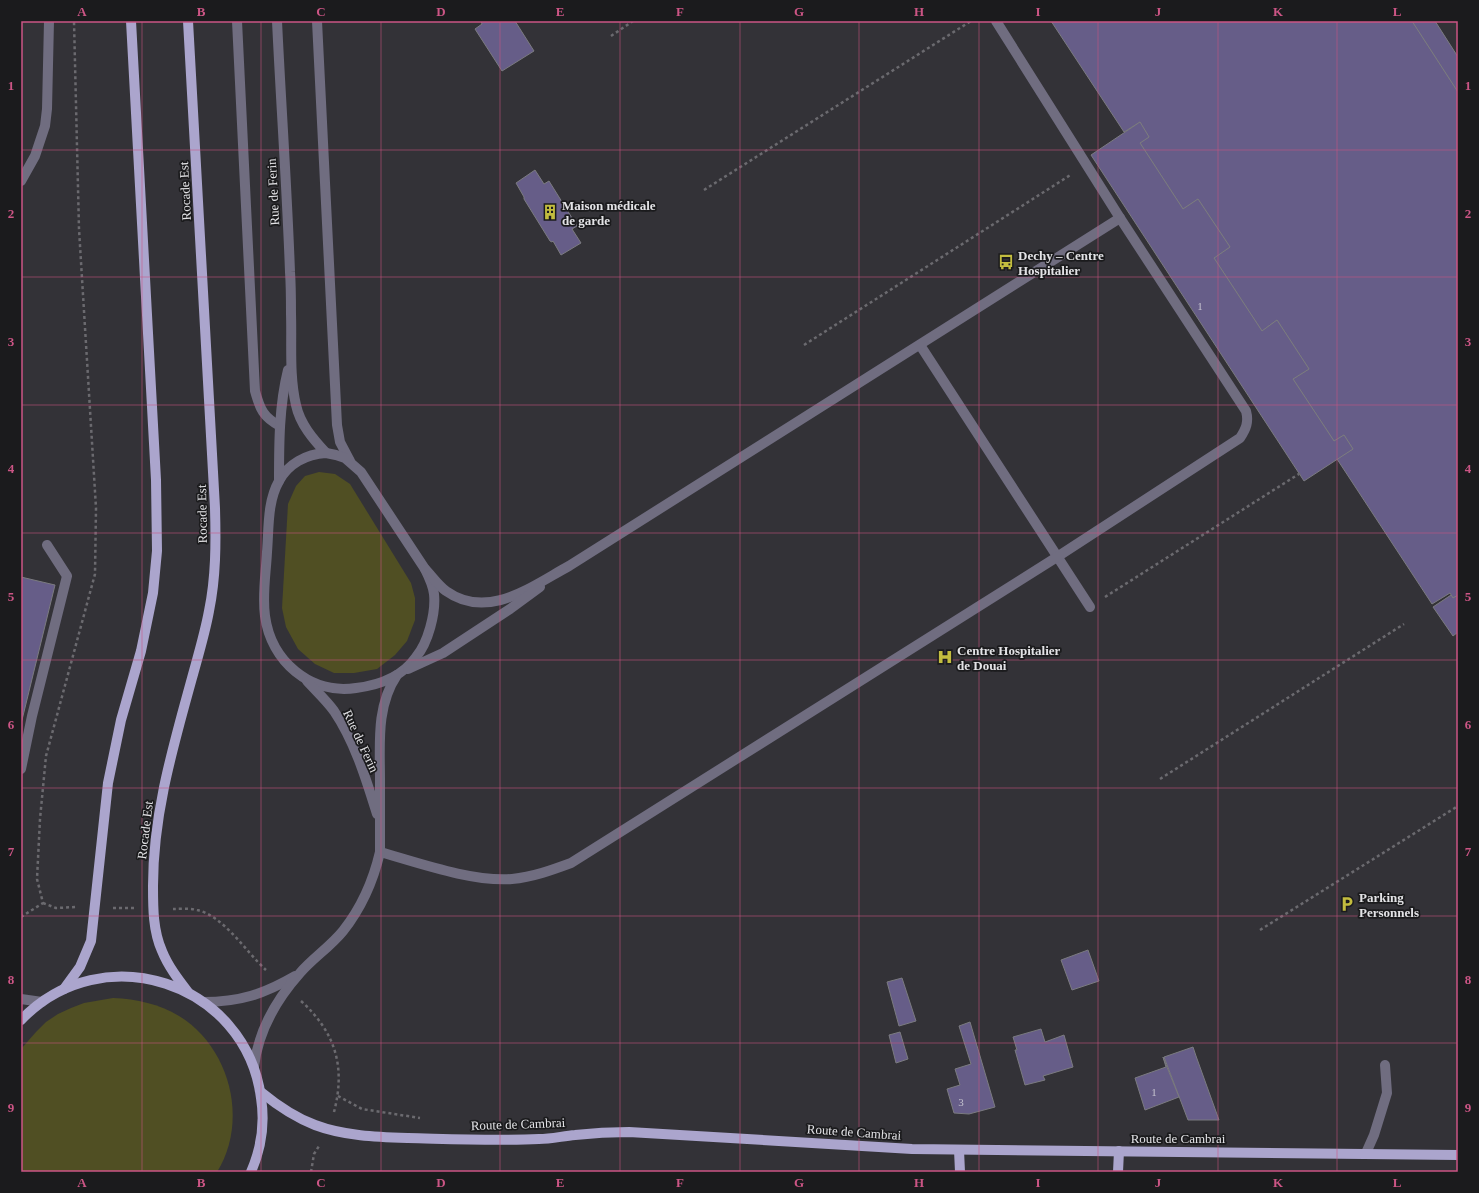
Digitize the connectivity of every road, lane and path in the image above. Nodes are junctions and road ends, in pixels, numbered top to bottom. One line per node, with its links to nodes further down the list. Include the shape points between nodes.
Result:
1 (49, 21): 13 (street, via 47,109 35,156)
2 (74, 21): 37 (path, via 79,229 96,508 95,574 46,756 37,879 43,903)
3 (131, 21): 40 (main road, via 156,480 157,551 149,618 121,720 108,783 91,941 80,967)
4 (188, 21): 41 (main road, Rocade Est, via 216,555 209,611 159,808 154,859 153,914 157,939 167,961)
5 (238, 21): 19 (street, via 255,391 261,410 267,418)
6 (277, 21): 18 (street, Rue de Ferin, via 290,271)
7 (317, 21): 21 (street, via 337,425 340,442)
8 (633, 21): 11 (path)
9 (971, 21): 14 (path)
10 (996, 21): 12 (street)
11 (611, 36)
12 (1086, 164): 15 (street); 16 (path)
13 (21, 181)
14 (704, 190)
15 (1120, 218): 17 (street); 25 (street, via 1246,411 1247,425 1240,438)
16 (804, 345)
17 (920, 345): 25 (street); 26 (street)
18 (290, 361): 19 (street, Rue de Ferin); 20 (street, Rue de Ferin, via 300,416 310,434)
19 (280, 426): 23 (street, Rue de Ferin)
20 (326, 453): 21 (street); 23 (street, via 302,458 290,467)
21 (351, 463): 27 (street, via 368,481)
22 (1302, 472): 28 (path)
23 (279, 481): 31 (street, via 270,510 265,614 269,634 276,650)
24 (47, 545): 32 (street, via 67,576)
25 (1057, 557): 28 (street); 36 (street, via 571,863 543,874 496,879 440,869)
26 (569, 566): 27 (street, via 507,599 490,603 464,600 447,591); 30 (street, via 443,653)
27 (425, 569): 30 (street, via 434,596 433,616 420,653)
28 (1090, 607)
29 (1404, 624): 33 (path)
30 (400, 673): 31 (street, via 370,686 350,689 334,689); 35 (street, Rue de Ferin, via 390,685 385,698 380,728)
31 (303, 677): 35 (street, Rue de Ferin, via 334,712 349,739)
32 (21, 769)
33 (1160, 779)
34 (1458, 806): 38 (path)
35 (380, 825): 36 (street, Rue de Ferin)
36 (380, 852): 39 (street, Rue de Ferin, via 370,887 353,917 331,944)
37 (21, 917)
38 (1260, 930)
39 (300, 973): 44 (street, Rue de Ferin, via 274,988 255,995 221,1002); 47 (street, Rue de Ferin, via 270,1016 259,1041)
40 (64, 989): 41 (main road, via 94,979 126,976 152,979); 43 (main road)
41 (188, 992): 44 (main road)
42 (21, 998): 43 (street)
43 (42, 1002): 45 (main road)
44 (204, 1002): 47 (main road, via 222,1017 238,1036)
45 (21, 1020)
46 (1385, 1065): 51 (street, via 1387,1093)
47 (254, 1068): 48 (main road)
48 (261, 1092): 49 (main road, Route de Cambrai, via 282,1109 314,1125 370,1136 520,1140 629,1132); 53 (main road, via 262,1130)
49 (959, 1150): 50 (main road, Route de Cambrai); 54 (main road)
50 (1119, 1151): 51 (main road, Route de Cambrai); 55 (main road)
51 (1366, 1153): 52 (main road, Route de Cambrai)
52 (1458, 1155)
53 (251, 1172)
54 (960, 1172)
55 (1118, 1172)

